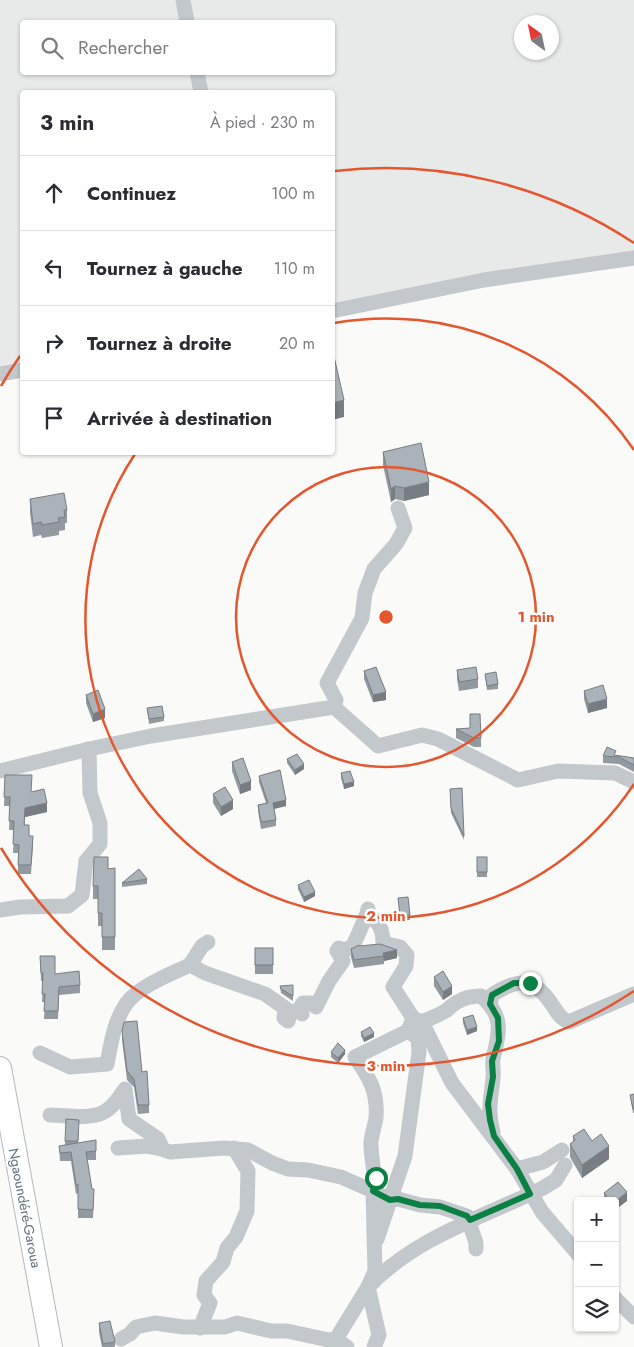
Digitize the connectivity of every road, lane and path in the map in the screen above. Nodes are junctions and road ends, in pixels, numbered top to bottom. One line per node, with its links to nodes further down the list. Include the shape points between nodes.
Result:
1 (183, 0): 2 (street)
2 (187, 20)
3 (198, 75): 4 (street)
4 (201, 90)
5 (634, 258): 6 (street, via 484,280)
6 (335, 310)
7 (20, 370): 8 (street)
8 (0, 374)
9 (398, 508): 10 (street, via 405,528 374,569 365,594 362,618 327,683 336,700)
10 (334, 707): 11 (street); 13 (street, via 378,746 422,736 438,739 518,780 558,771 615,773)
11 (89, 749): 12 (street); 14 (street, via 90,793 100,823 100,844 86,861 82,895 68,906)
12 (0, 771)
13 (634, 782)
14 (0, 910)
15 (208, 942): 16 (street)
16 (190, 965): 19 (street, via 205,974 265,994 285,1008 284,1018 288,1021 291,1011 302,1014 300,1008 303,1004 311,1003 316,1008 329,981 344,961 337,951 353,946 368,912 383,930 383,943 400,947 407,955 406,966 393,987); 20 (street, via 154,982 127,1003 115,1028 107,1064 70,1067)
17 (634, 994): 18 (street, via 569,1022 560,1018 541,990 530,983 514,983 502,988 492,995)
18 (490, 1004): 19 (street, via 481,996 471,996); 23 (street, via 498,1018 499,1041 492,1061 488,1104)
19 (414, 1024): 23 (street, via 452,1083); 30 (street, via 355,1057 371,1080 374,1092 376,1117 371,1142 376,1178); 32 (street, via 419,1052 405,1156)
20 (40, 1053)
21 (0, 1068): 43 (highway, Ngaoundéré-Garoua)
22 (50, 1115): 25 (street, via 103,1113 113,1106 125,1089 130,1119 158,1139 161,1145)
23 (494, 1136): 29 (street)
24 (118, 1148): 25 (street)
25 (158, 1148): 26 (street, via 170,1152)
26 (234, 1148): 30 (street, via 248,1150 288,1169 341,1177); 40 (street, via 248,1171 247,1211 236,1237 227,1248 224,1262 206,1281 204,1295 210,1303)
27 (562, 1150): 29 (street, via 543,1162)
28 (565, 1165): 31 (street, via 556,1180)
29 (517, 1169): 31 (street)
30 (373, 1191): 32 (street); 34 (street)
31 (530, 1194): 33 (street); 36 (street)
32 (390, 1200): 33 (street, via 440,1206); 34 (street)
33 (470, 1220): 35 (street); 37 (street, via 410,1251)
34 (375, 1245): 37 (street, via 375,1271)
35 (476, 1249)
36 (574, 1249)
37 (368, 1287): 42 (street); 44 (street, via 379,1335)
38 (619, 1302): 39 (street)
39 (634, 1317)
40 (200, 1328): 41 (street, via 155,1324 136,1326); 42 (street, via 248,1324)
41 (120, 1339)
42 (339, 1344)
43 (51, 1347)
44 (374, 1347)

